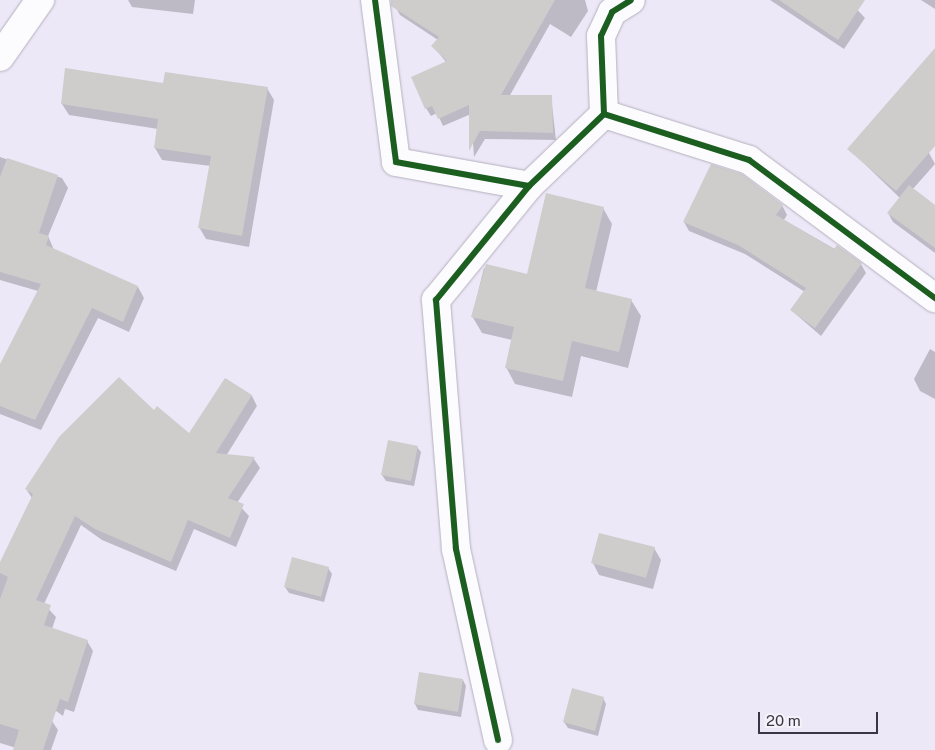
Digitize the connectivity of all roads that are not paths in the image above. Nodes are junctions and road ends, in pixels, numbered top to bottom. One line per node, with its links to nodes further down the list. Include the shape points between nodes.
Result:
1 (40, 0): 4 (street)
2 (375, 0): 6 (street, via 396,162)
3 (631, 0): 5 (street, via 612,12 601,36)
4 (0, 57)
5 (604, 114): 6 (street); 7 (street, via 749,160)
6 (529, 186): 8 (street, via 436,300 456,549)
7 (935, 298)
8 (498, 740)

